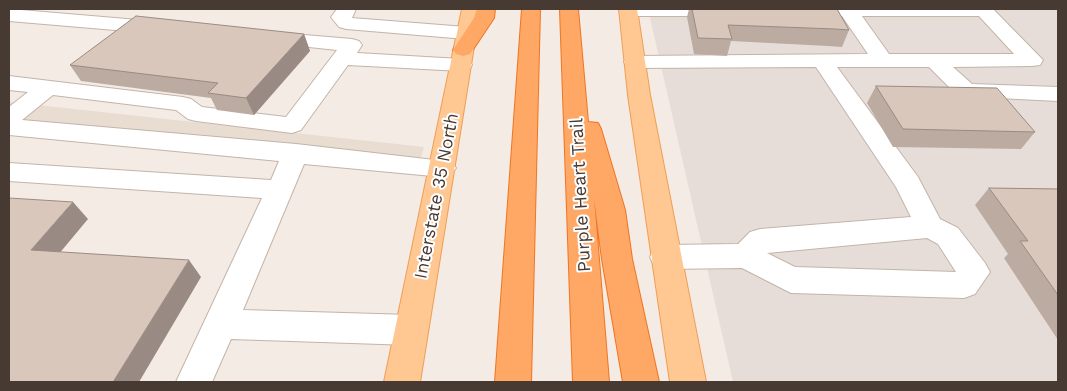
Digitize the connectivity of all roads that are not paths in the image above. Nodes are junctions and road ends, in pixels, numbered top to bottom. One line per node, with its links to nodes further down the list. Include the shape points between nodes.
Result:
1 (347, 9): 12 (lane, via 341,17 346,23)
2 (486, 9): 12 (highway, via 484,18)
3 (531, 9): 35 (highway)
4 (570, 9): 18 (highway, Purple Heart Trail)
5 (629, 9): 6 (lane); 17 (main road)
6 (742, 10)
7 (781, 10): 8 (lane)
8 (848, 10): 14 (lane, via 984,10 1032,60); 16 (lane)
9 (9, 15): 10 (lane)
10 (182, 30)
11 (250, 36): 13 (lane, via 352,45)
12 (465, 39): 13 (lane); 25 (main road, Interstate 35 North)
13 (341, 58): 24 (lane)
14 (934, 60): 16 (lane); 21 (lane, via 966,91)
15 (822, 61): 16 (lane); 17 (lane); 28 (lane, via 908,184)
16 (883, 61)
17 (635, 62): 30 (main road)
18 (574, 73): 36 (highway, Purple Heart Trail); 37 (highway, via 610,210)
19 (9, 83): 20 (lane)
20 (49, 87): 22 (lane); 24 (lane, via 183,104 196,114)
21 (1058, 94)
22 (9, 119)
23 (9, 127): 24 (lane)
24 (287, 143): 25 (lane); 27 (lane)
25 (443, 168): 32 (main road, Interstate 35 North)
26 (9, 172): 27 (lane)
27 (280, 190): 31 (lane)
28 (930, 226): 29 (lane, via 760,240); 29 (lane, via 948,236 974,272 964,285 791,280)
29 (746, 256): 30 (lane)
30 (665, 258): 38 (main road)
31 (221, 324): 32 (lane); 33 (lane)
32 (410, 330): 34 (main road, Interstate 35 North)
33 (194, 382)
34 (402, 382)
35 (513, 382)
36 (591, 382)
37 (641, 382)
38 (688, 382)

